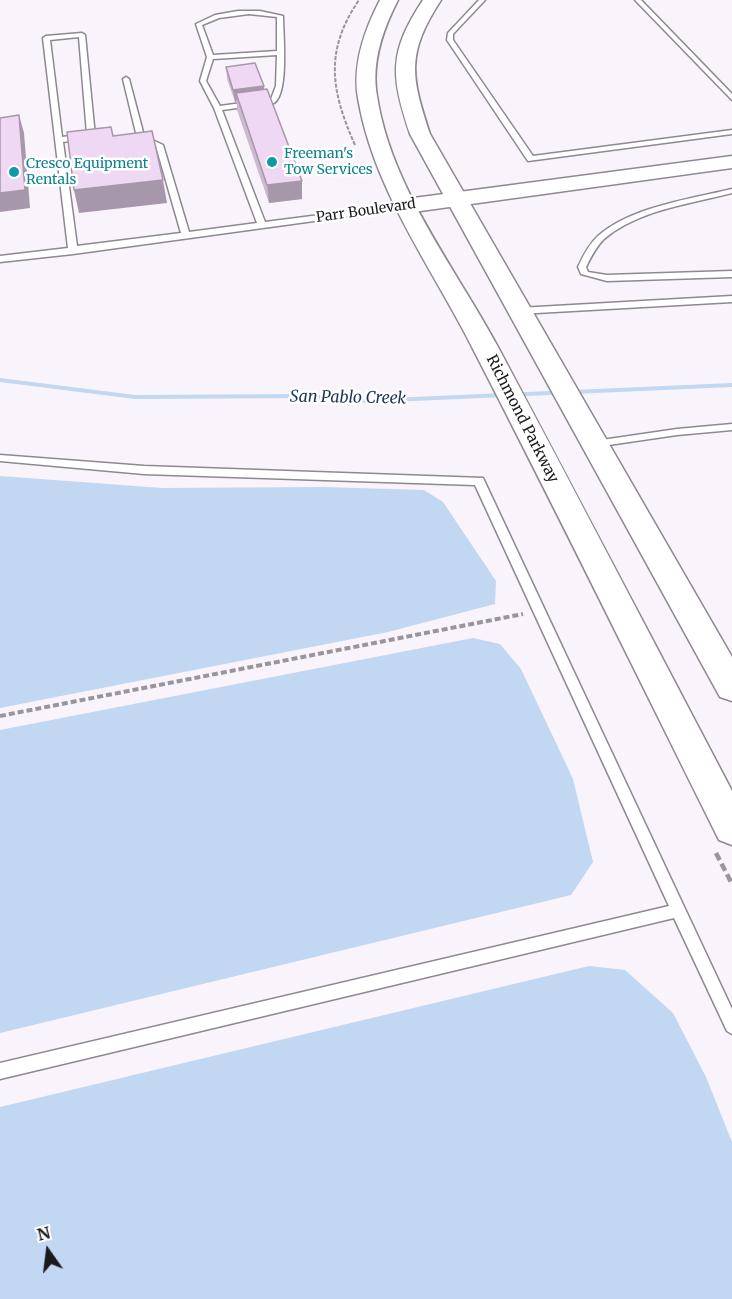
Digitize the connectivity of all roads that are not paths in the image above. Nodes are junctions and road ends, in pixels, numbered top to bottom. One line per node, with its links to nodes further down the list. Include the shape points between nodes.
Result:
1 (389, 0): 15 (main road, Richmond Parkway, via 366,63 367,96 378,138)
2 (432, 0): 14 (main road, via 410,46 405,83 420,134)
3 (482, 0): 10 (lane, via 450,34 450,40 531,159)
4 (638, 0): 8 (lane)
5 (280, 53): 6 (lane); 6 (lane, via 280,16 262,12 213,16 199,24); 9 (lane, via 280,86 274,102)
6 (210, 57): 9 (lane, via 203,81)
7 (126, 79): 17 (lane, via 141,137 159,145)
8 (732, 98)
9 (218, 108): 16 (lane)
10 (732, 132)
11 (59, 140): 11 (lane, via 45,38 82,35 91,136); 18 (lane)
12 (732, 162): 14 (main road, Parr Boulevard)
13 (732, 191): 20 (lane, via 629,221 602,237 582,267 585,274 607,278)
14 (456, 198): 15 (main road, Parr Boulevard); 22 (main road)
15 (406, 206): 16 (lane, Parr Boulevard); 27 (main road, Richmond Parkway, via 484,344)
16 (262, 225): 17 (lane, Parr Boulevard)
17 (186, 236): 18 (lane, Parr Boulevard)
18 (73, 251): 19 (lane, Parr Boulevard)
19 (0, 260)
20 (732, 274)
21 (732, 299): 22 (lane)
22 (519, 311): 24 (main road)
23 (732, 427): 24 (lane)
24 (595, 444): 26 (main road)
25 (0, 458): 28 (lane, via 144,471 479,481)
26 (732, 687)
27 (732, 828)
28 (679, 910): 29 (lane); 30 (lane)
29 (732, 1026)
30 (0, 1071)

